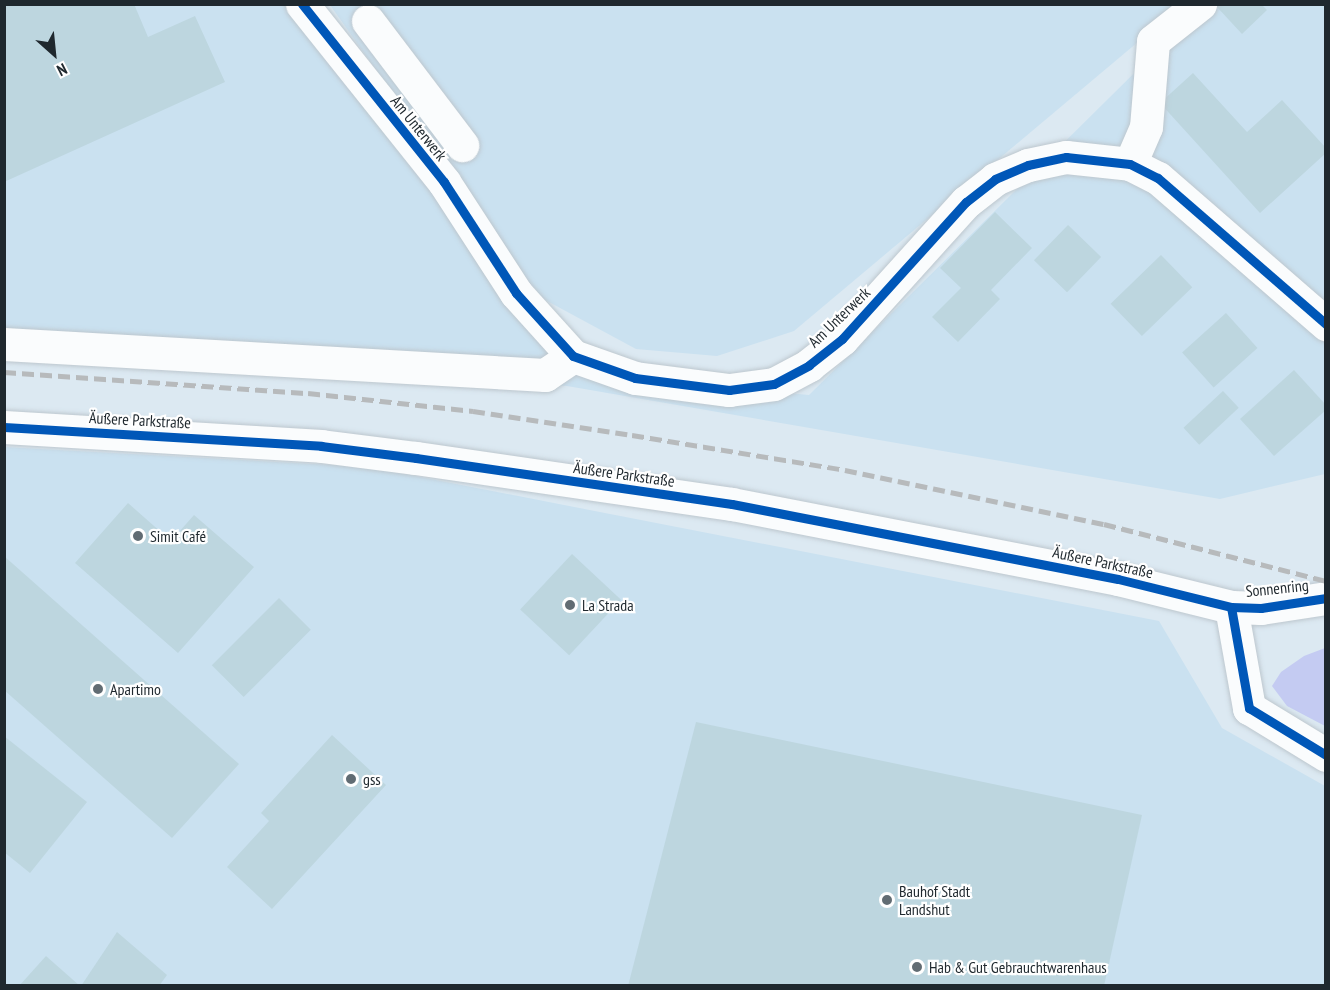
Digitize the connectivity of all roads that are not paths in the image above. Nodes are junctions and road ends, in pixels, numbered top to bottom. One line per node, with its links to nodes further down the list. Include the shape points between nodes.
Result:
1 (302, 4): 4 (street, Am Unterwerk)
2 (1200, 4): 6 (street, via 1153,41 1146,127)
3 (376, 13): 4 (street); 5 (street)
4 (334, 47): 9 (street, Am Unterwerk, via 444,182 516,292)
5 (462, 145)
6 (1130, 164): 7 (street, Am Unterwerk, via 1158,178); 9 (street, Am Unterwerk, via 1066,157 1028,165 996,179 966,202 842,339 809,365 774,384 729,390 669,386)
7 (1326, 324)
8 (4, 344): 9 (street, via 544,375)
9 (573, 356)
10 (4, 427): 12 (street, Äußere Parkstraße, via 321,446 732,504 1118,579)
11 (1326, 597): 12 (street, Sonnenring, via 1261,608)
12 (1231, 607): 13 (street, via 1249,708)
13 (1326, 755)

